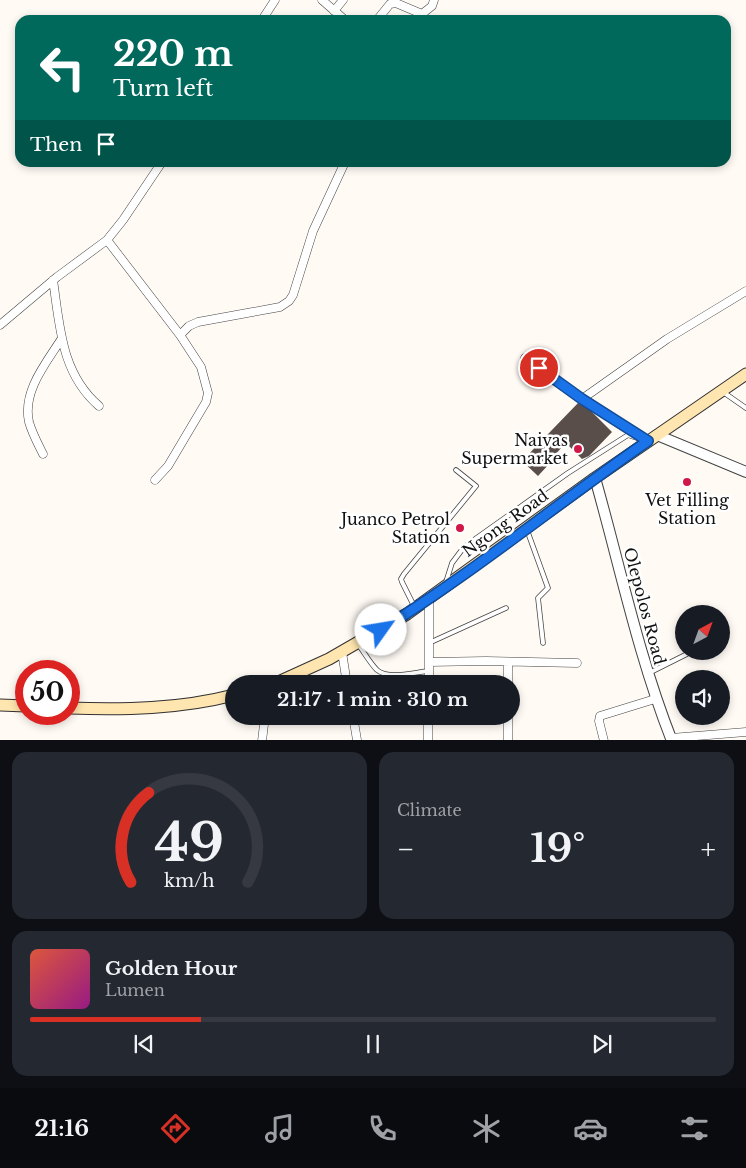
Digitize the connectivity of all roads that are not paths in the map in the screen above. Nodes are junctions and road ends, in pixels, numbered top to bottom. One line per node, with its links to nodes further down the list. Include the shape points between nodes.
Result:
1 (276, 0): 6 (street)
2 (322, 0): 5 (street)
3 (343, 0): 5 (street)
4 (434, 0): 8 (street, via 422,14 396,3 390,4)
5 (334, 11): 7 (street)
6 (266, 15)
7 (339, 15)
8 (381, 15)
9 (159, 167): 11 (street)
10 (343, 167): 15 (street, via 313,231 289,301 280,307 198,322)
11 (107, 240): 12 (street); 15 (street)
12 (53, 280): 14 (street); 16 (street)
13 (746, 291): 20 (street, via 667,339)
14 (0, 324)
15 (180, 334): 28 (street, via 201,367 208,393 200,414 168,466)
16 (62, 338): 21 (street, via 65,356 76,381); 24 (street, via 40,372 27,404 29,422)
17 (525, 358): 20 (street)
18 (746, 374): 19 (main road, Ngong Road)
19 (721, 391): 22 (lane); 23 (main road, Ngong Road)
20 (582, 399): 23 (street)
21 (99, 406)
22 (746, 408)
23 (652, 438): 26 (street); 27 (main road, Ngong Road); 30 (lane, via 628,436 568,473 464,547 452,563)
24 (43, 454)
25 (456, 470): 32 (lane, via 476,486 401,579)
26 (746, 472)
27 (595, 478): 29 (main road, Ngong Road); 42 (street, Olepolos Road)
28 (155, 480)
29 (527, 528): 30 (main road, Ngong Road); 36 (lane, via 548,588 538,598)
30 (445, 586): 31 (main road, Ngong Road)
31 (429, 598): 32 (main road, Ngong Road); 35 (street)
32 (415, 608): 34 (main road, Ngong Road)
33 (506, 608): 35 (lane)
34 (358, 643): 37 (main road, Ngong Road); 41 (lane, via 375,669 383,674 394,675)
35 (429, 643): 41 (street)
36 (543, 643)
37 (342, 652): 43 (main road, Ngong Road); 44 (street)
38 (675, 660): 42 (lane)
39 (508, 662): 40 (street); 41 (street); 46 (street)
40 (577, 663)
41 (429, 667): 45 (street)
42 (647, 674): 48 (street, Olepolos Road)
43 (293, 675)
44 (346, 675)
45 (429, 675)
46 (508, 675)
47 (225, 696): 51 (main road, via 154,708)
48 (655, 699): 57 (street, Olepolos Road); 62 (street, via 600,716)
49 (0, 705): 50 (main road)
50 (15, 706)
51 (80, 708)
52 (264, 725): 58 (street)
53 (354, 725): 59 (street)
54 (428, 725): 60 (street)
55 (508, 725): 61 (street)
56 (746, 732): 57 (street)
57 (671, 739)
58 (262, 740)
59 (357, 740)
60 (428, 740)
61 (508, 740)
62 (604, 740)

